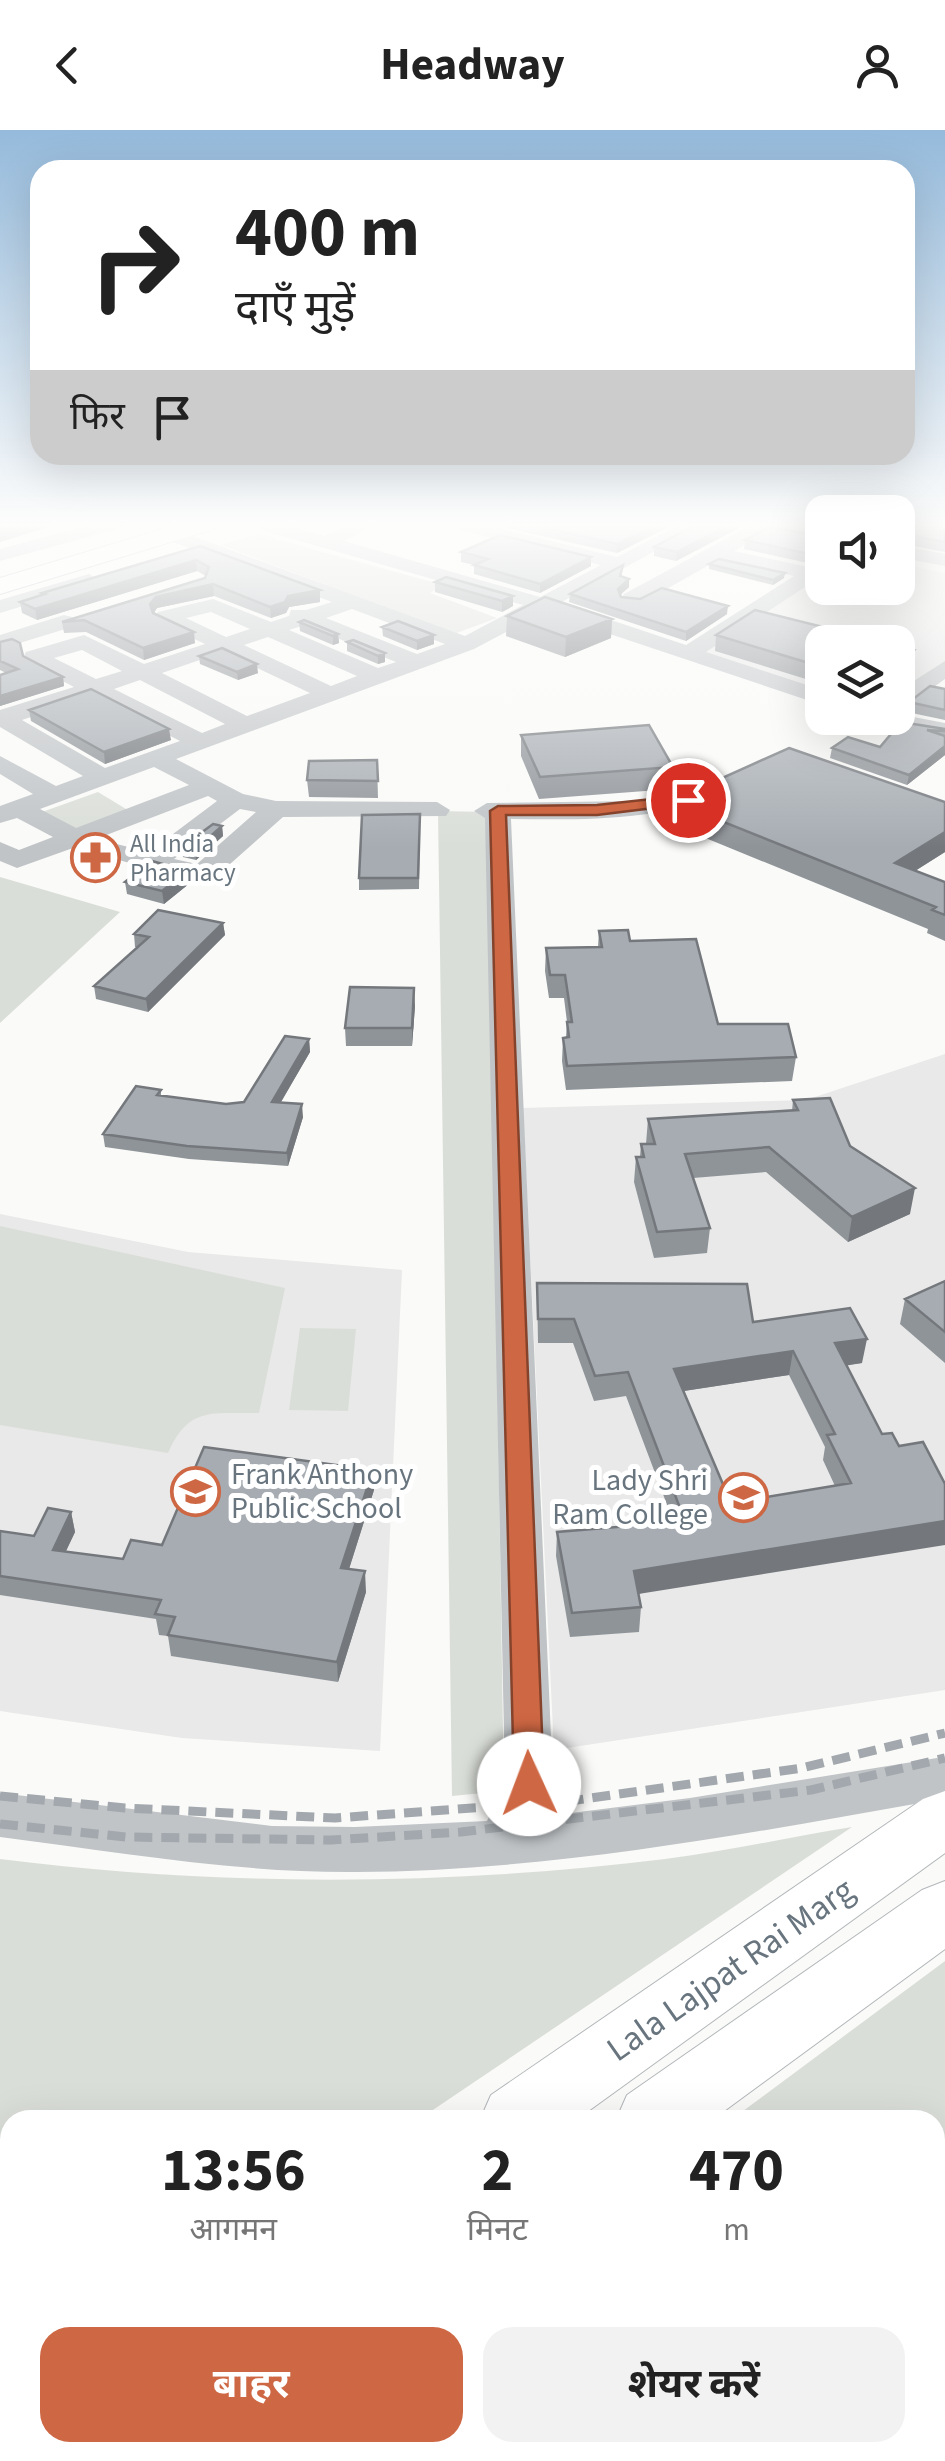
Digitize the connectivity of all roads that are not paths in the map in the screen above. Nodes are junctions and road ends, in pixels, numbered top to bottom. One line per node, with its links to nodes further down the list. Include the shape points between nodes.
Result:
1 (36, 631): 10 (street)
2 (194, 631): 12 (street)
3 (268, 631): 12 (street)
4 (272, 631): 17 (street)
5 (338, 631): 14 (street)
6 (430, 631): 11 (street)
7 (493, 631): 11 (street)
8 (622, 631): 13 (street)
9 (723, 631): 13 (street)
10 (0, 642)
11 (466, 644): 14 (street)
12 (223, 645): 16 (street); 21 (street)
13 (688, 653): 20 (street)
14 (418, 663): 17 (street)
15 (943, 671): 19 (street)
16 (142, 672): 18 (street); 18 (street, via 84,642 34,657); 23 (street)
17 (378, 678): 21 (street)
18 (93, 688): 22 (street); 26 (street)
19 (915, 690)
20 (805, 692)
21 (330, 694): 23 (street)
22 (1, 718): 30 (street)
23 (244, 725): 26 (street)
24 (915, 725): 25 (street)
25 (945, 730)
26 (201, 742): 27 (street)
27 (156, 758): 30 (street); 31 (street)
28 (0, 764): 32 (street)
29 (743, 777): 44 (street, via 688,800 659,804 493,811 529,1784)
30 (98, 779): 32 (street); 37 (street)
31 (208, 788): 33 (street); 37 (street)
32 (54, 795): 36 (street)
33 (235, 800): 34 (street); 40 (street)
34 (276, 809): 35 (street); 40 (street, via 202,874)
35 (437, 810)
36 (10, 812): 38 (street)
37 (144, 812): 38 (street)
38 (72, 839): 39 (street, via 18,860); 40 (street)
39 (0, 850)
40 (153, 862)
41 (945, 1782): 44 (street)
42 (0, 1815): 44 (street, via 271,1848)
43 (945, 1818): 46 (main road, Lala Lajpat Rai Marg)
44 (504, 1840)
45 (945, 1911): 47 (main road)
46 (530, 2110)
47 (666, 2110)

